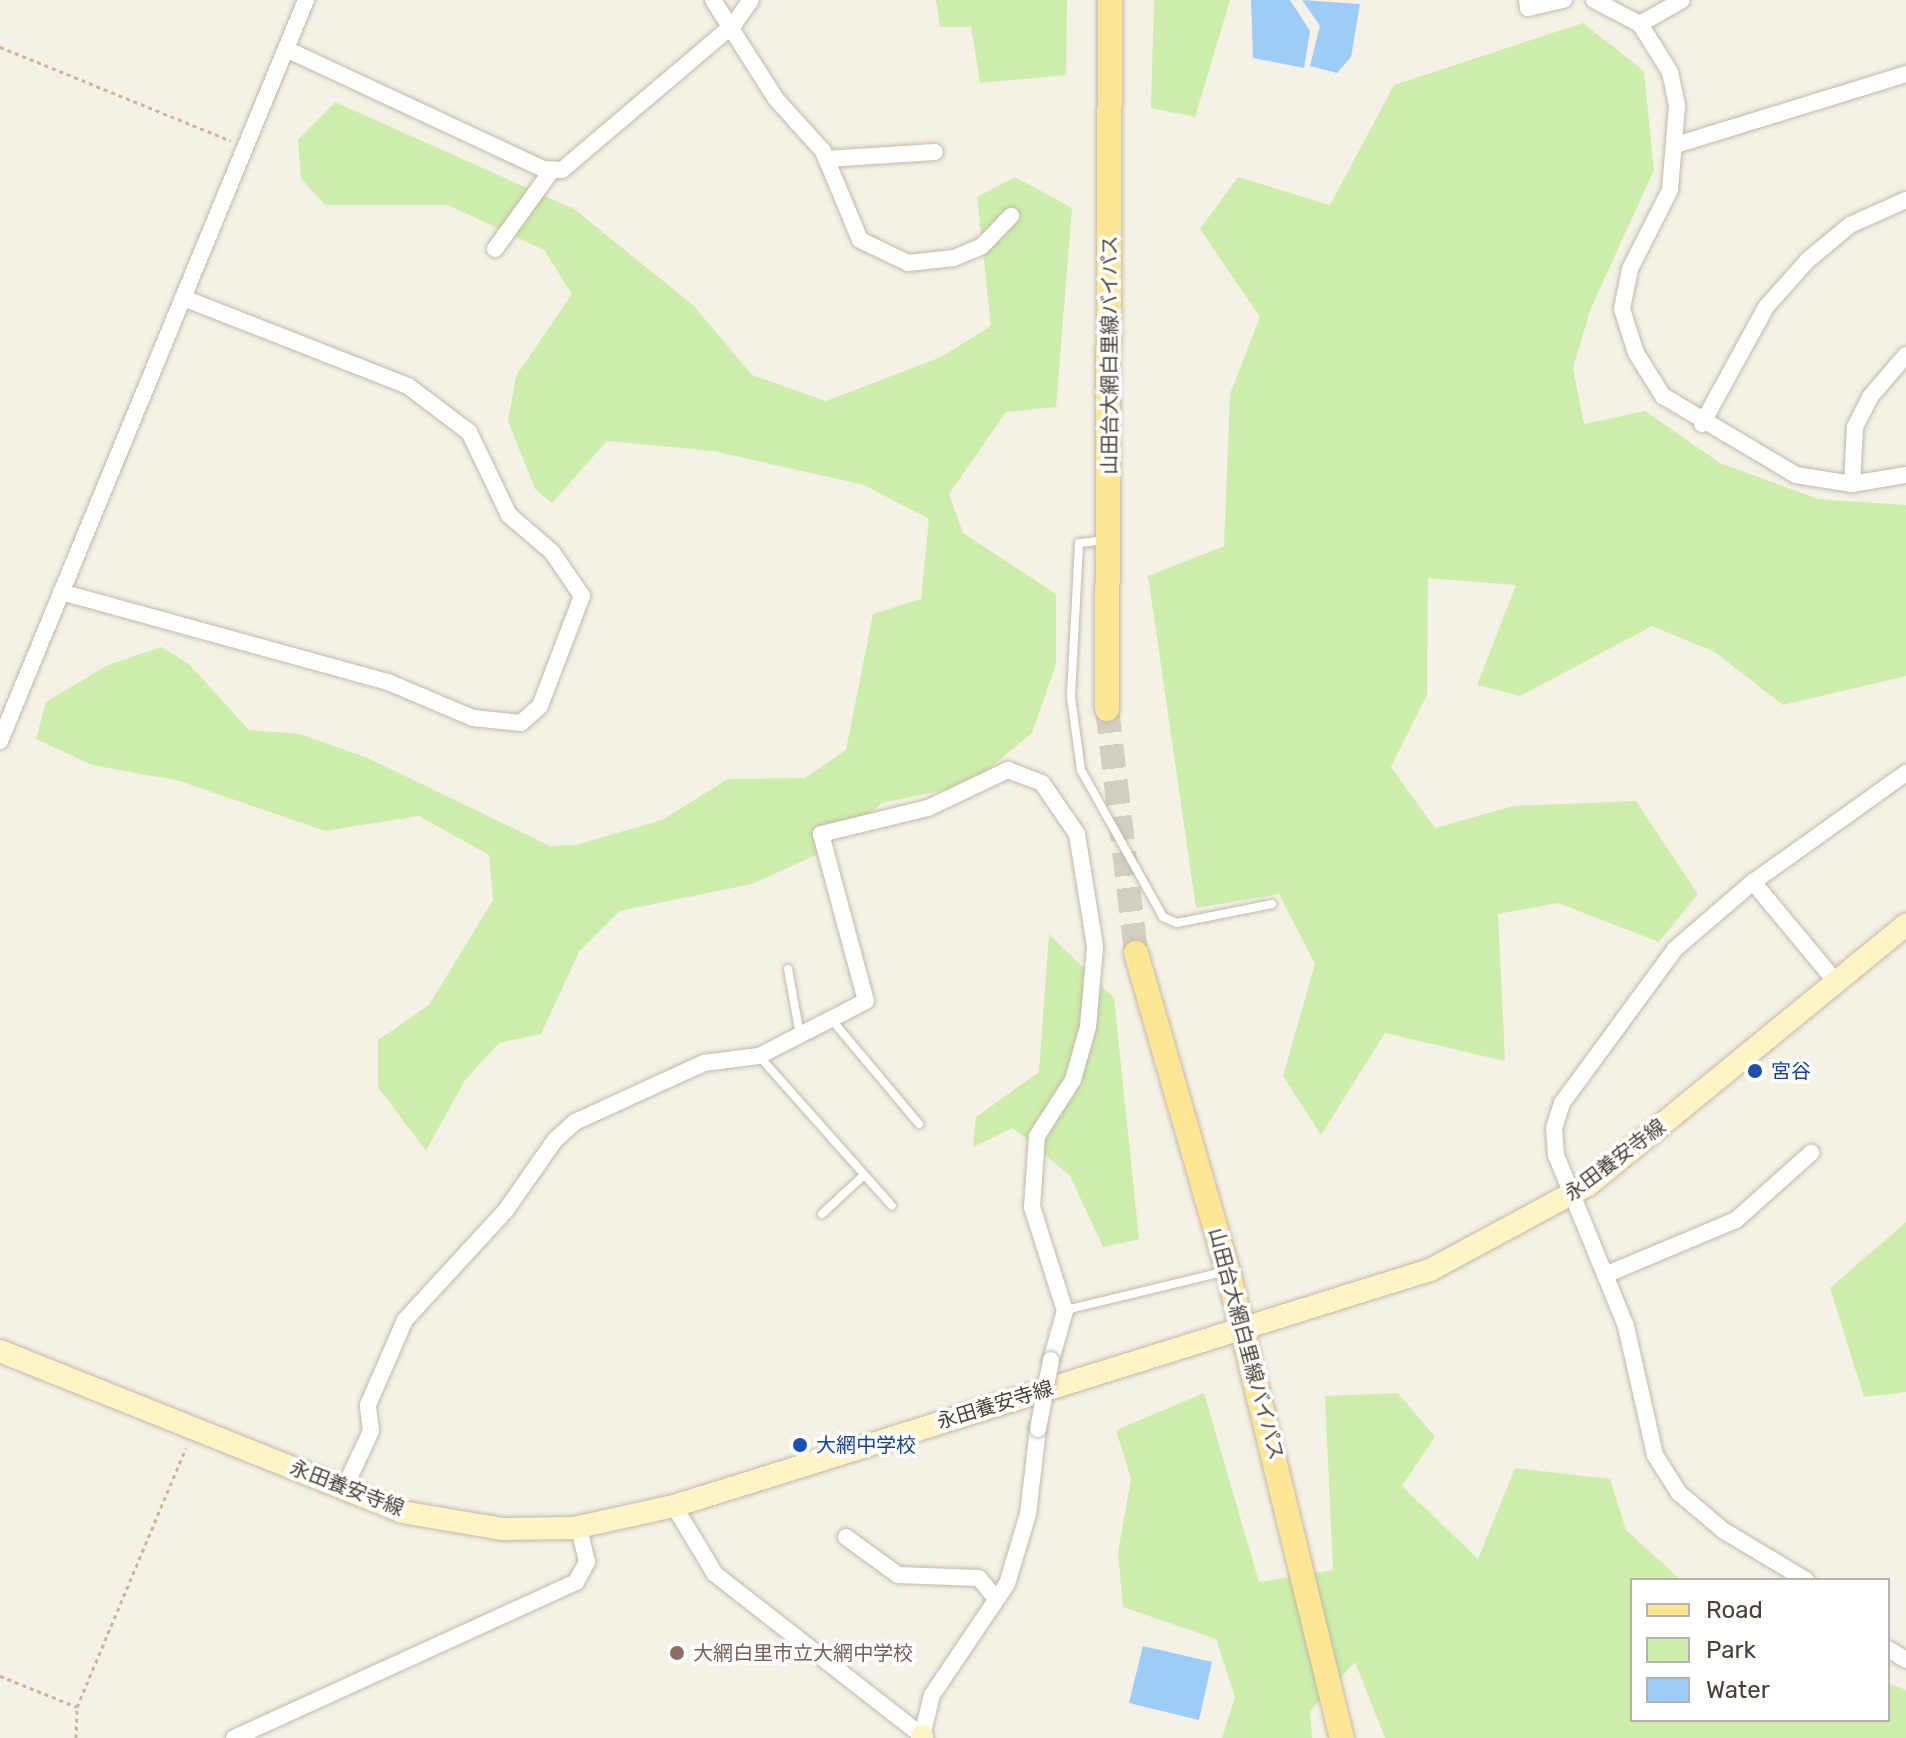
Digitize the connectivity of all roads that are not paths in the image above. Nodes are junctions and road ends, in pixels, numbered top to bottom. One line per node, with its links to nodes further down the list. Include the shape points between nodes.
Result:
1 (306, 0): 11 (street)
2 (713, 0): 9 (street)
3 (751, 0): 9 (street)
4 (1110, 0): 25 (main road, 山田台大網白里線バイパス)
5 (1527, 0): 6 (street, via 1528,8)
6 (1564, 0)
7 (1594, 0): 10 (street)
8 (1682, 0): 10 (street)
9 (734, 24): 15 (street, via 776,99); 16 (street, via 562,170)
10 (1640, 24): 13 (street, via 1670,72)
11 (286, 49): 16 (street); 20 (street)
12 (1906, 74): 13 (street)
13 (1679, 144): 22 (street, via 1670,190 1630,269 1622,309 1636,353 1663,396)
14 (935, 152): 15 (street)
15 (826, 159): 18 (street, via 850,230 908,263 969,253)
16 (552, 170): 19 (street)
17 (1906, 200): 22 (street, via 1850,225 1808,260 1766,307)
18 (1011, 216)
19 (495, 249)
20 (183, 298): 26 (street); 26 (street, via 408,386 469,432 509,515 552,552 582,596 540,706 521,723 473,718 388,682)
21 (1906, 355): 24 (street, via 1870,397 1855,427)
22 (1702, 424): 24 (street, via 1796,475)
23 (1906, 475): 24 (street)
24 (1852, 484)
25 (1109, 540): 27 (main road, 山田台大網白里線バイパス); 31 (lane, via 1079,543 1071,697 1081,770 1163,917 1177,923)
26 (61, 592): 28 (street)
27 (1107, 709)
28 (0, 741)
29 (1906, 773): 30 (street)
30 (1753, 882): 35 (street); 42 (street, via 1675,949 1562,1103 1554,1128 1556,1155)
31 (1272, 904)
32 (1906, 925): 35 (street, 永田養安寺線)
33 (1136, 953): 45 (main road, 山田台大網白里線バイパス)
34 (788, 969): 37 (lane)
35 (1837, 983): 42 (street, 永田養安寺線)
36 (831, 1019): 37 (street); 39 (lane); 47 (street, via 866,1001 821,834 928,808 990,774 1008,770 1042,783 1077,834 1095,947 1088,1027 1073,1080 1037,1136 1032,1207)
37 (800, 1035): 38 (street)
38 (759, 1056): 41 (lane); 50 (street, via 704,1063 575,1122 555,1140 506,1210 405,1320 368,1405 371,1431)
39 (919, 1124)
40 (1811, 1153): 46 (street, via 1736,1220)
41 (864, 1175): 43 (lane); 44 (lane)
42 (1573, 1194): 46 (street); 48 (street, 永田養安寺線, via 1430,1270)
43 (892, 1206)
44 (822, 1214)
45 (1228, 1271): 47 (lane); 48 (main road, 山田台大網白里線バイパス)
46 (1605, 1275): 54 (street, via 1626,1326 1645,1426 1679,1493)
47 (1065, 1311): 55 (street, bridge, via 1038,1429 1028,1514)
48 (1243, 1330): 51 (street, 永田養安寺線); 58 (main road, 山田台大網白里線バイパス)
49 (0, 1351): 50 (street, 永田養安寺線)
50 (344, 1489): 52 (street, 永田養安寺線, via 465,1525)
51 (674, 1506): 52 (street, 永田養安寺線); 56 (street, via 715,1574)
52 (579, 1527): 57 (street, via 587,1562 576,1582)
53 (846, 1537): 55 (street, via 898,1575 979,1578)
54 (1803, 1578)
55 (997, 1600): 56 (street, via 932,1695)
56 (922, 1737)
57 (234, 1738)
58 (1342, 1738)

